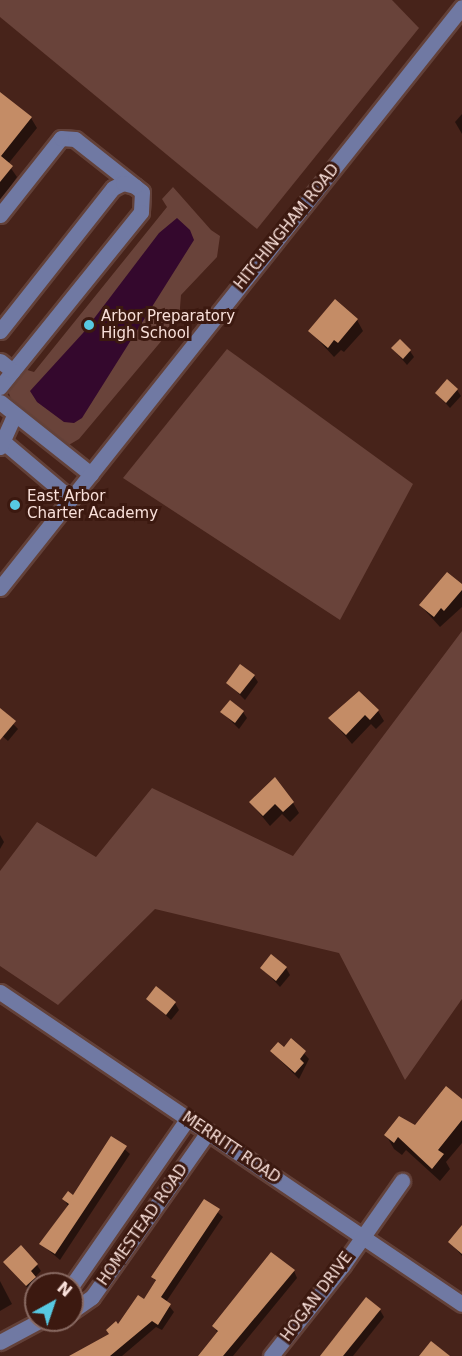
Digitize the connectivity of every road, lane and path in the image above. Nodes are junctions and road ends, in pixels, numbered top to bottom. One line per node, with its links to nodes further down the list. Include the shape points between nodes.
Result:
1 (461, 11): 11 (street, HITCHINGHAM ROAD)
2 (135, 186): 3 (street, via 75,139 61,138); 4 (street, via 123,183 113,188); 6 (street, via 142,192 141,212)
3 (0, 215)
4 (0, 331)
5 (0, 361): 6 (street)
6 (13, 371): 7 (street)
7 (0, 387)
8 (0, 402): 9 (street)
9 (15, 414): 10 (street); 11 (street)
10 (1, 443): 12 (street)
11 (91, 474): 12 (street, HITCHINGHAM ROAD)
12 (71, 499): 13 (street, HITCHINGHAM ROAD)
13 (0, 588)
14 (0, 992): 15 (street, MERRITT ROAD)
15 (188, 1118): 16 (street, MERRITT ROAD); 19 (street, HOMESTEAD ROAD)
16 (208, 1132): 18 (street, MERRITT ROAD); 20 (street, HOMESTEAD ROAD, via 92,1297)
17 (402, 1181): 18 (street, HOGAN DRIVE)
18 (361, 1236): 21 (street, MERRITT ROAD); 24 (street, HOGAN DRIVE)
19 (81, 1272)
20 (84, 1303)
21 (462, 1304)
22 (24, 1329): 23 (street)
23 (0, 1342)
24 (271, 1356)

